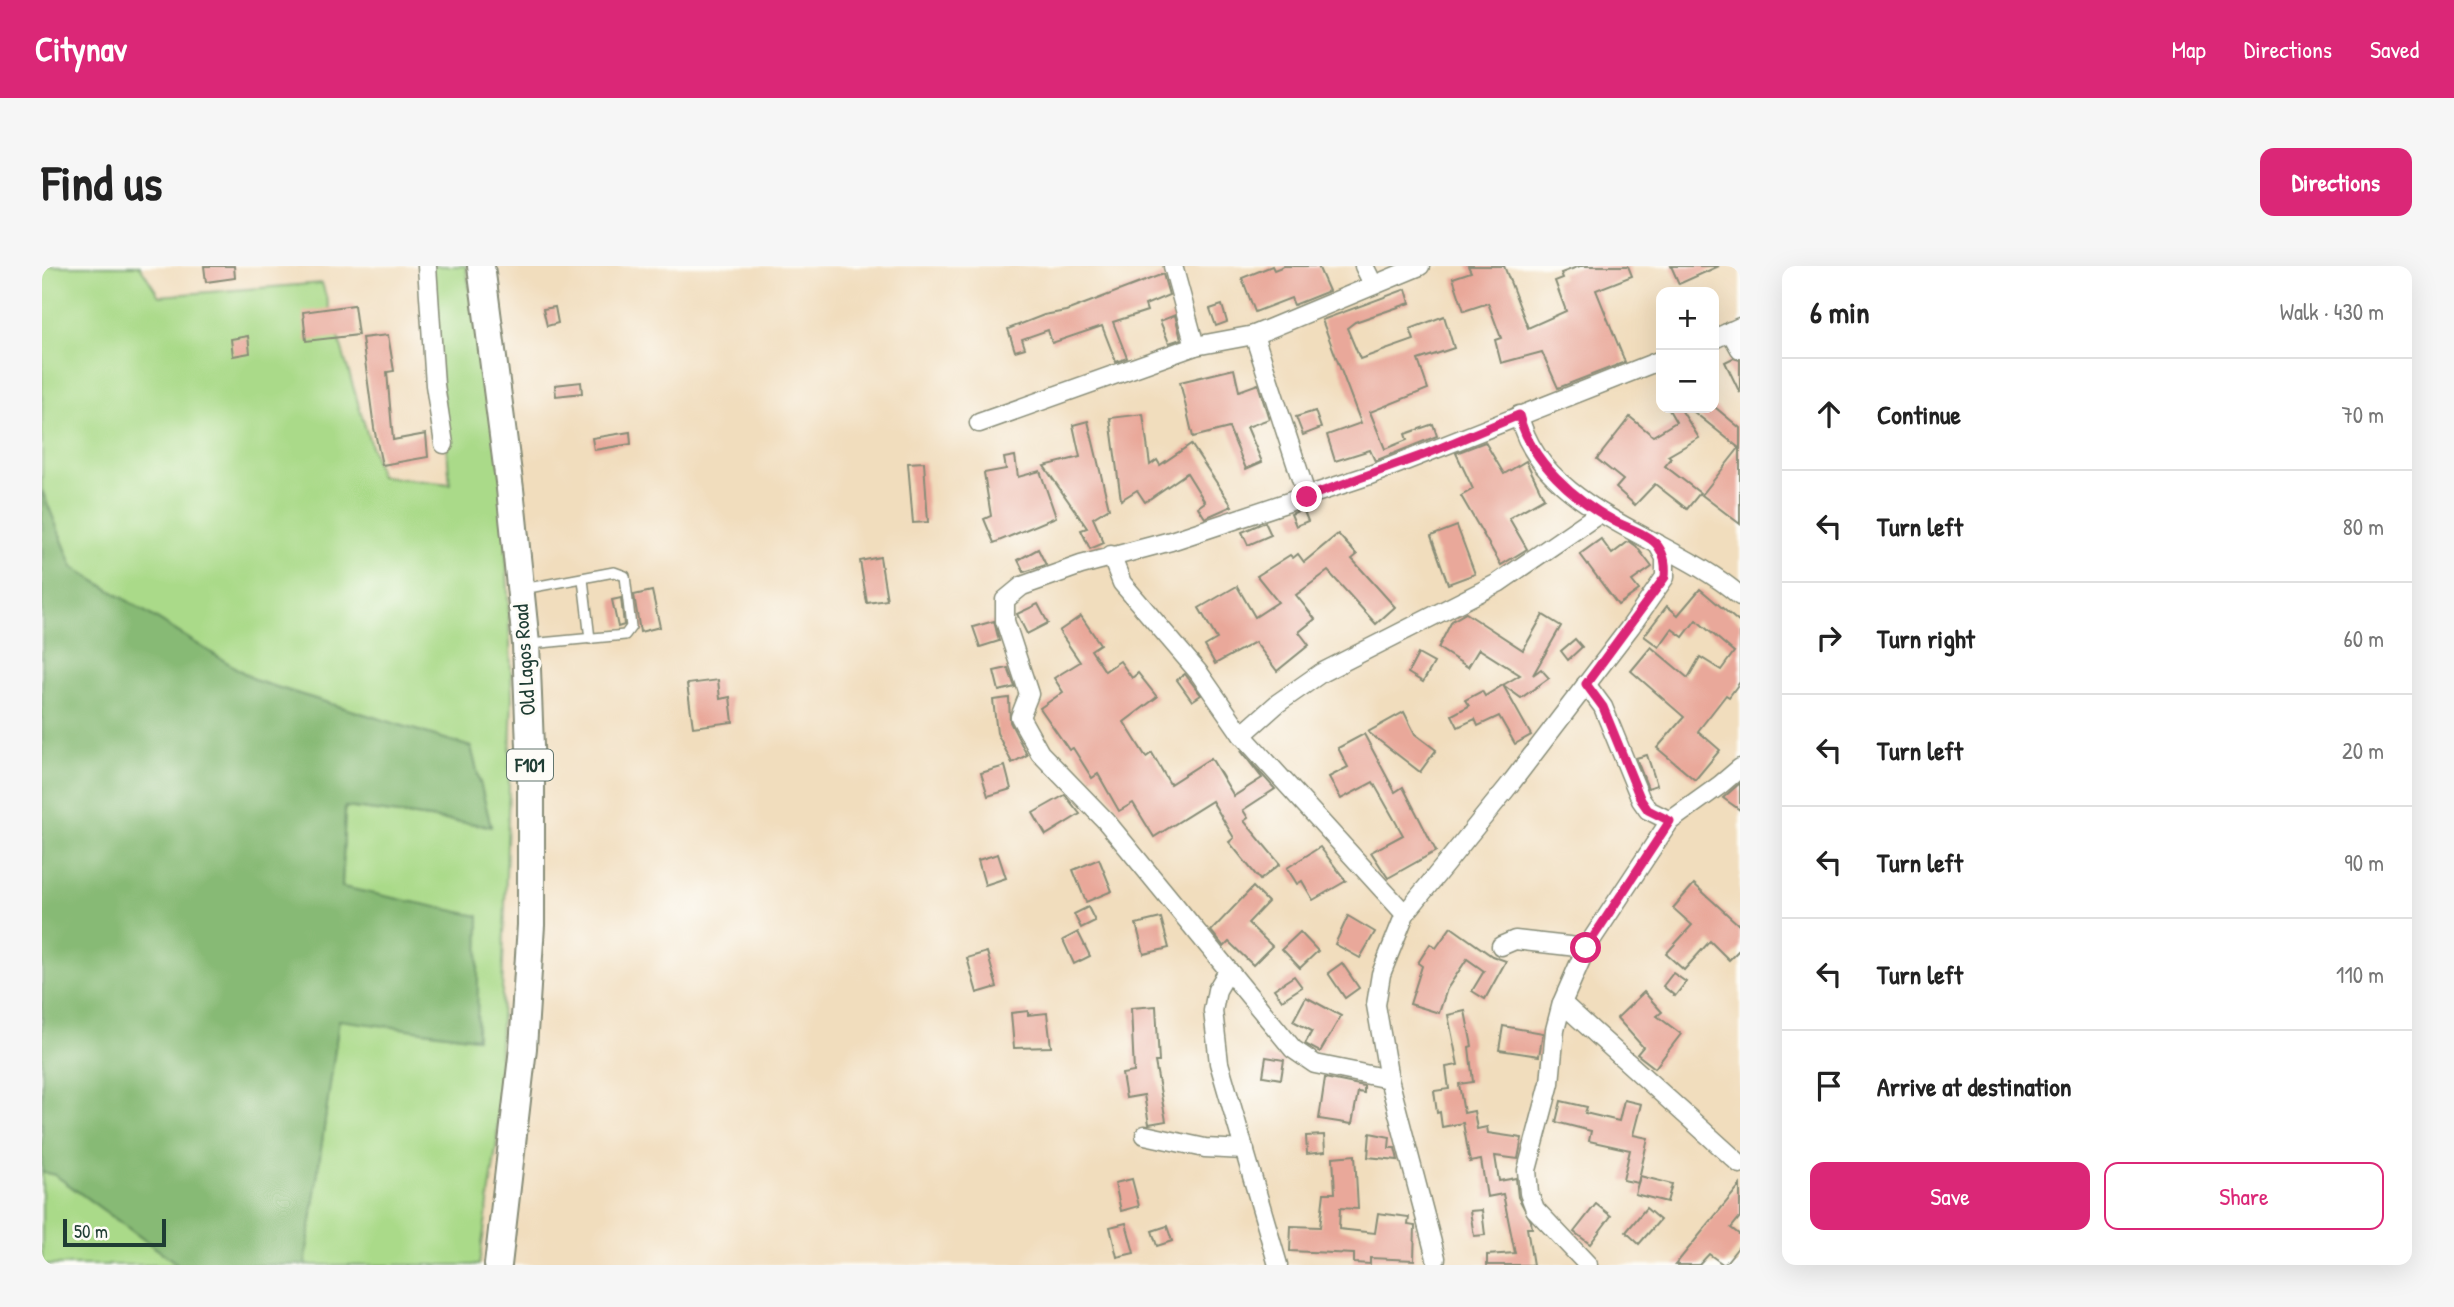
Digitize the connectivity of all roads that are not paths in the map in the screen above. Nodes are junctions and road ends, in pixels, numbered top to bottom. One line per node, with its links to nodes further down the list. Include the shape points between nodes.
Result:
1 (427, 266): 14 (street)
2 (481, 266): 20 (main road, Old Lagos Road / F101, via 510,489)
3 (1173, 266): 9 (street)
4 (1364, 266): 6 (street)
5 (1420, 266): 6 (street)
6 (1373, 284): 8 (street)
7 (1728, 332): 10 (street)
8 (1254, 335): 9 (street); 15 (street)
9 (1195, 346): 13 (street)
10 (1740, 349)
11 (1656, 362): 12 (street)
12 (1519, 415): 15 (street); 16 (street, via 1553,473)
13 (979, 423)
14 (444, 444)
15 (1307, 497): 18 (street, via 1171,541)
16 (1600, 513): 17 (street); 25 (street, via 1497,583 1321,673)
17 (1657, 543): 21 (street, via 1696,563); 24 (street, via 1665,558 1665,577)
18 (1111, 555): 25 (street, via 1122,583 1199,673); 31 (street, via 1022,586 1005,600 1005,621 1029,694 1020,717 1040,753 1105,820)
19 (583, 579): 20 (lane); 22 (lane); 22 (lane, via 614,572 625,576 629,632)
20 (518, 590): 23 (main road, Old Lagos Road / F101)
21 (1740, 596)
22 (590, 639): 23 (lane)
23 (526, 644): 38 (main road, Old Lagos Road / F101, via 531,925 518,1115)
24 (1586, 684): 27 (street, via 1603,707 1641,800 1648,810); 28 (street)
25 (1242, 735): 28 (street)
26 (1740, 768): 27 (street)
27 (1670, 821): 30 (street)
28 (1405, 914): 33 (street, via 1381,974 1376,1005)
29 (1502, 946): 30 (street, via 1516,940)
30 (1586, 948): 32 (street)
31 (1228, 971): 33 (street, via 1293,1049 1315,1064); 35 (street, via 1217,990 1213,1011 1219,1063)
32 (1562, 1003): 36 (street); 40 (street, via 1550,1083 1527,1170 1529,1193 1535,1209)
33 (1389, 1079): 37 (street)
34 (1145, 1135): 35 (street, via 1205,1148)
35 (1245, 1150): 39 (street)
36 (1740, 1164)
37 (1436, 1258)
38 (498, 1265)
39 (1278, 1265)
40 (1588, 1265)

